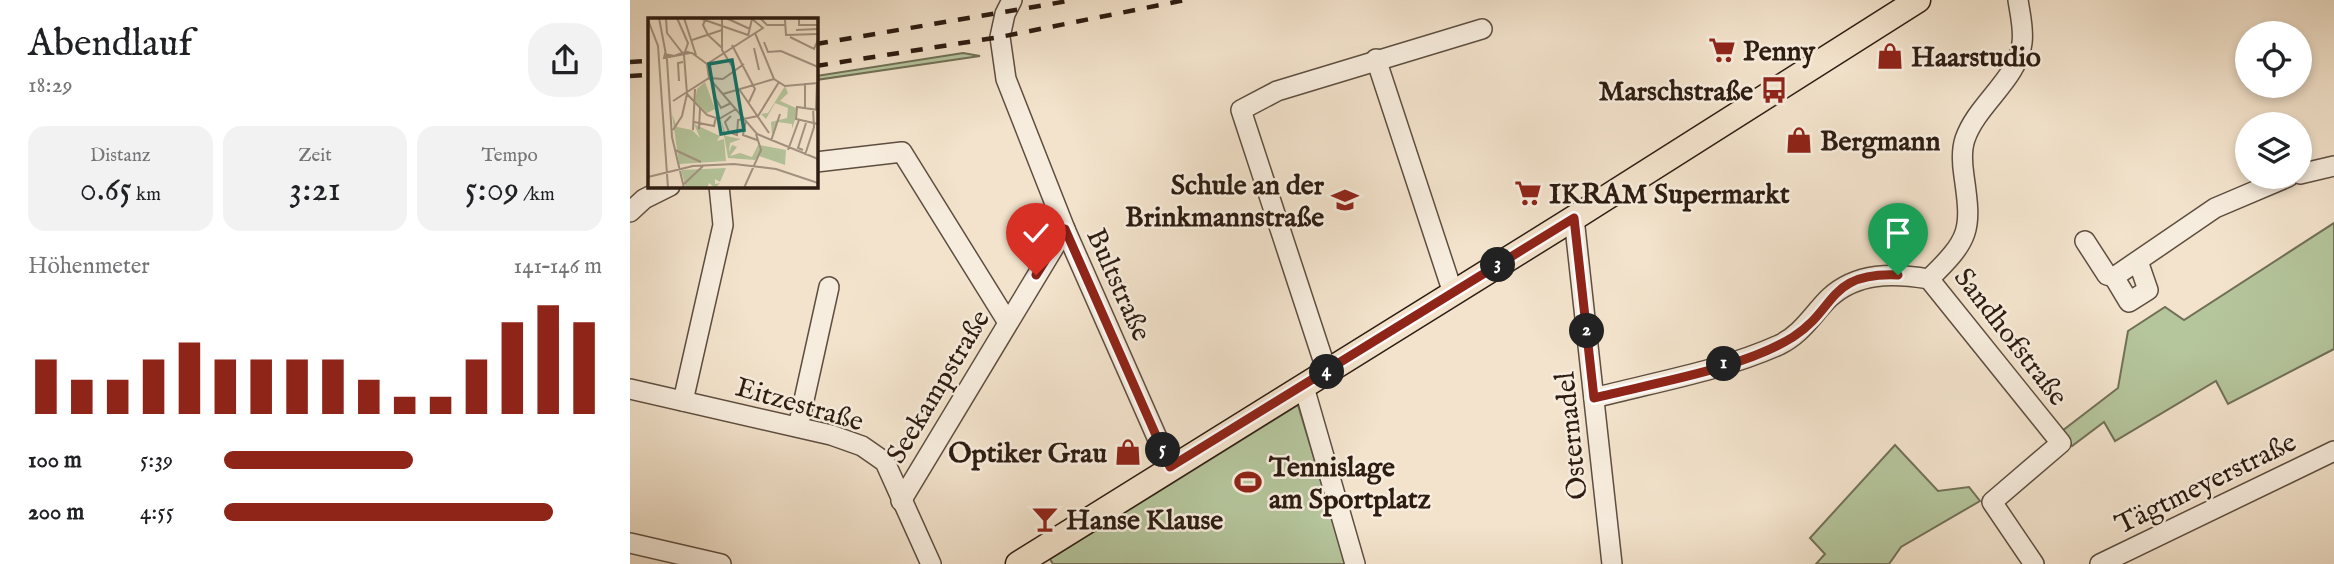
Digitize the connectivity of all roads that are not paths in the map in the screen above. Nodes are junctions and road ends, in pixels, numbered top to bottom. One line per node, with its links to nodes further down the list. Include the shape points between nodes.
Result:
1 (1012, 0): 14 (street, Bultstraße, via 1000,37 1006,79)
2 (1918, 0): 13 (main road)
3 (2018, 0): 18 (street, Sandhofstraße, via 2022,44 2016,61 1971,123 1964,142 1970,217 1965,236)
4 (1482, 29): 5 (street)
5 (1376, 58): 20 (street); 22 (street, via 1277,91 1241,110)
6 (817, 162): 21 (street, via 902,152)
7 (2334, 166): 8 (street)
8 (2312, 171)
9 (668, 187): 12 (street)
10 (719, 187): 26 (street, via 723,225)
11 (2260, 189): 16 (street, via 2215,208)
12 (630, 212)
13 (1574, 218): 20 (main road); 25 (street, Osternadel)
14 (1065, 229): 21 (street, Seekampstraße); 29 (street, Bultstraße)
15 (2085, 241): 17 (street, via 2107,275)
16 (2138, 261): 17 (street); 17 (street, via 2148,290 2129,302)
17 (2114, 277)
18 (1929, 279): 25 (street, via 1865,277 1828,299 1808,325 1779,345 1729,363); 37 (street, Sandhofstraße, via 2061,443 1992,502)
19 (830, 286): 27 (street)
20 (1452, 293): 22 (main road)
21 (1007, 321): 30 (street, Seekampstraße)
22 (1327, 372): 23 (main road)
23 (1304, 387): 29 (main road); 35 (street)
24 (630, 389): 26 (street, Eitzestraße)
25 (1594, 398): 36 (street, Osternadel)
26 (683, 401): 27 (street, Eitzestraße)
27 (798, 427): 30 (street, Eitzestraße, via 862,446 885,462)
28 (2334, 451): 38 (street, Tägtmeyerstraße)
29 (1170, 467): 34 (main road)
30 (901, 501): 33 (street, Eitzestraße)
31 (630, 543): 32 (street)
32 (721, 564)
33 (931, 564)
34 (1017, 564)
35 (1355, 564)
36 (1612, 564)
37 (2034, 564)
38 (2100, 564)

